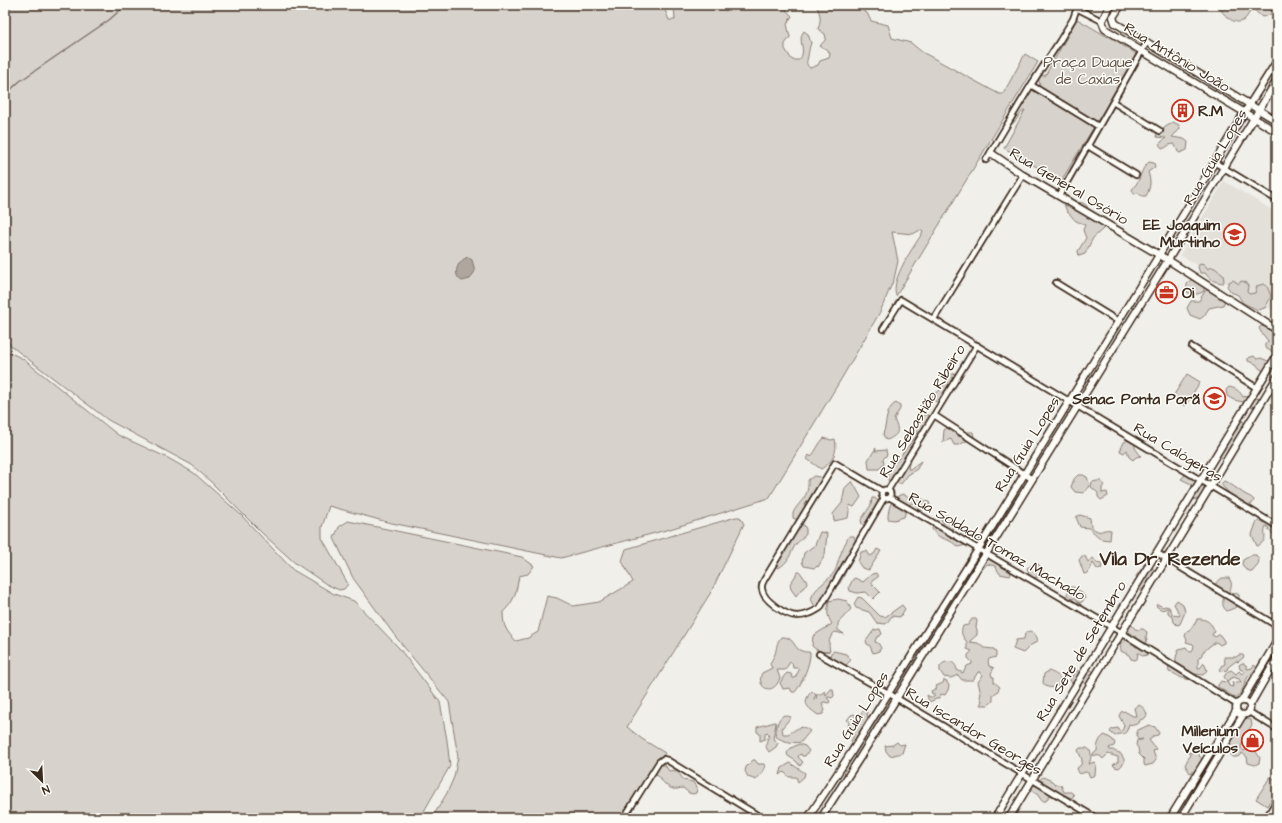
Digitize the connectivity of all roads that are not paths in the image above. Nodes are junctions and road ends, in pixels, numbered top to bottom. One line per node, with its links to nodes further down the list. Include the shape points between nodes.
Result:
1 (1110, 5): 4 (main road)
2 (1121, 5): 5 (main road, Rua Antônio João, via 1113,17 1115,23)
3 (1077, 6): 4 (street); 9 (street, via 1063,36)
4 (1102, 21): 6 (main road, Rua Antônio João, via 1105,29)
5 (1147, 42): 6 (street); 11 (main road, Rua Antônio João)
6 (1142, 51): 10 (street); 13 (main road, Rua Antônio João)
7 (1277, 61): 11 (main road, Rua Guia Lopes)
8 (1277, 80): 12 (main road, Rua Guia Lopes)
9 (1031, 84): 16 (street); 20 (street)
10 (1113, 102): 16 (street); 17 (street)
11 (1250, 104): 12 (main road, Rua Antônio João); 13 (main road, Rua Guia Lopes)
12 (1259, 110): 14 (main road, Rua Guia Lopes); 15 (main road, Rua Antônio João)
13 (1244, 113): 14 (main road, Rua Antônio João); 22 (main road, Rua Guia Lopes)
14 (1254, 118): 18 (main road, Rua Antônio João); 23 (main road, Rua Guia Lopes)
15 (1277, 122)
16 (1098, 126): 19 (street)
17 (1160, 131)
18 (1277, 132)
19 (1088, 146): 24 (street); 26 (street)
20 (991, 153): 21 (street); 25 (main road, Rua General Osório)
21 (986, 160)
22 (1214, 162): 23 (street); 28 (main road, Rua Guia Lopes)
23 (1224, 168): 27 (street); 29 (main road, Rua Guia Lopes)
24 (1136, 174)
25 (1023, 175): 26 (main road, Rua General Osório); 31 (street)
26 (1059, 196): 28 (main road, Rua General Osório)
27 (1277, 200)
28 (1159, 255): 29 (main road, Rua General Osório); 32 (main road, Rua Guia Lopes)
29 (1168, 260): 34 (main road, Rua General Osório); 41 (main road, Rua Guia Lopes)
30 (1056, 283): 32 (street)
31 (934, 319): 33 (street, Rua Calógeras, via 901,300); 35 (street, Rua Calógeras)
32 (1118, 321): 40 (main road, Rua Guia Lopes)
33 (883, 330)
34 (1277, 330)
35 (977, 345): 40 (street, Rua Calógeras); 43 (street, Rua Sebastião Ribeiro)
36 (1192, 347): 39 (street)
37 (1277, 355): 39 (main road, Rua Sete de Setembro)
38 (1277, 377): 44 (main road, Rua Sete de Setembro)
39 (1257, 388): 42 (main road, Rua Sete de Setembro)
40 (1069, 401): 41 (street, Rua Calógeras); 45 (main road, Rua Guia Lopes)
41 (1078, 406): 46 (main road, Rua Guia Lopes); 47 (street, Rua Calógeras)
42 (1243, 410): 44 (main road); 47 (main road, Rua Sete de Setembro)
43 (934, 416): 45 (street); 49 (street, Rua Sebastião Ribeiro)
44 (1254, 416): 48 (main road, Rua Sete de Setembro)
45 (1024, 473): 46 (street); 54 (main road, Rua Guia Lopes)
46 (1032, 479): 56 (main road, Rua Guia Lopes)
47 (1201, 480): 48 (street, Rua Calógeras); 55 (main road, Rua Sete de Setembro)
48 (1211, 486): 53 (street, Rua Calógeras); 57 (main road, Rua Sete de Setembro)
49 (888, 490): 50 (street); 51 (street)
50 (882, 491): 52 (street, via 881,496); 52 (street, Rua Sebastião Ribeiro, via 835,464 764,580 764,596 777,608 795,616 808,615 820,608)
51 (890, 497): 52 (street); 54 (street, Rua Soldado Tomaz Machado)
52 (884, 498)
53 (1277, 526)
54 (978, 548): 56 (street, Rua Soldado Tomaz Machado); 64 (main road, Rua Guia Lopes)
55 (1157, 552): 57 (street); 59 (main road, Rua Sete de Setembro)
56 (987, 553): 59 (street, Rua Soldado Tomaz Machado); 65 (main road, Rua Guia Lopes)
57 (1167, 559): 58 (street); 60 (main road, Rua Sete de Setembro)
58 (1277, 626)
59 (1111, 627): 60 (street, Rua Soldado Tomaz Machado); 69 (main road, Rua Sete de Setembro)
60 (1122, 633): 66 (street, Rua Soldado Tomaz Machado); 70 (main road, Rua Sete de Setembro)
61 (1277, 641): 66 (main road)
62 (819, 654): 64 (street, Rua Iscandor Georges)
63 (1277, 658): 67 (main road)
64 (888, 693): 65 (street, Rua Iscandor Georges); 75 (main road, Rua Guia Lopes)
65 (897, 699): 69 (street, Rua Iscandor Georges); 76 (main road, Rua Guia Lopes)
66 (1238, 705): 67 (main road, via 1239,714); 67 (main road, via 1247,701); 79 (main road)
67 (1248, 711): 68 (street); 80 (main road)
68 (1277, 729)
69 (1022, 774): 70 (street, Rua Iscandor Georges); 77 (main road, Rua Sete de Setembro)
70 (1032, 780): 72 (street, Rua Iscandor Georges); 78 (main road, Rua Sete de Setembro)
71 (1277, 800): 81 (street)
72 (1093, 817)
73 (624, 818): 74 (street, via 663,759)
74 (762, 818)
75 (808, 818)
76 (821, 818)
77 (995, 818)
78 (1009, 818)
79 (1170, 818)
80 (1181, 818)
81 (1266, 818)

